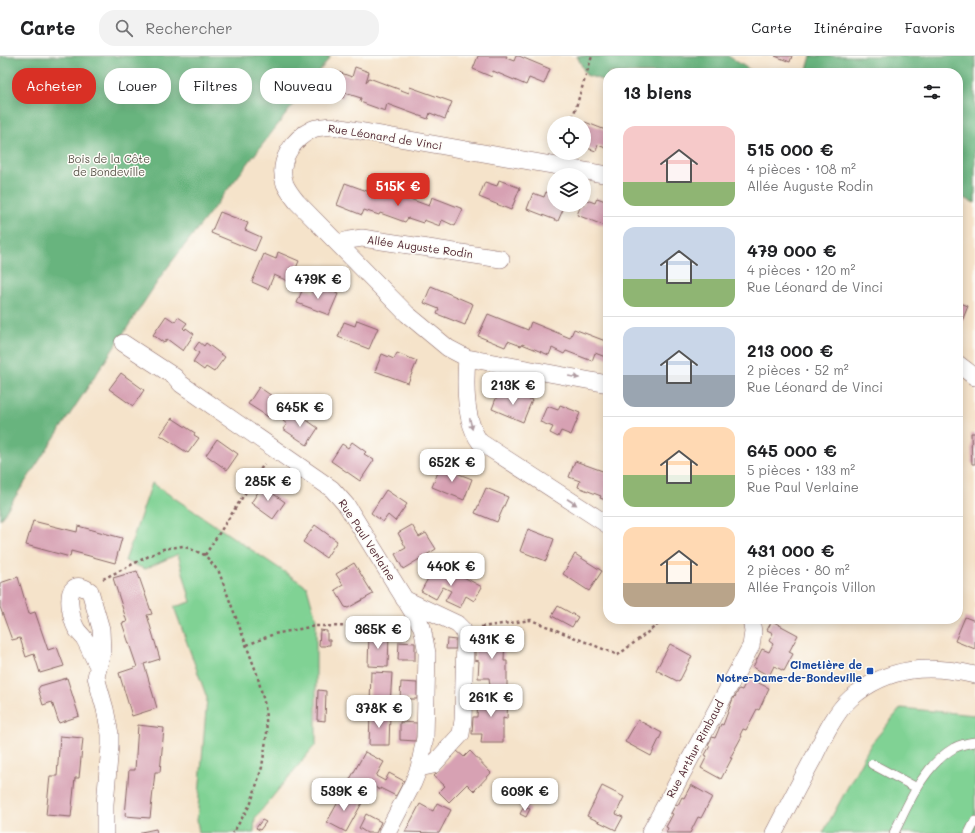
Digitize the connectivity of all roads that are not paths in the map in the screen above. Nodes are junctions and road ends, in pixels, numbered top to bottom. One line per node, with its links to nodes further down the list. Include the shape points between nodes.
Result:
1 (603, 174): 2 (street, Rue Léonard de Vinci, via 331,126 321,127 302,135 288,151 283,161 283,172 289,193)
2 (339, 244): 3 (street, Allée Auguste Rodin, via 362,238); 5 (street, Rue Léonard de Vinci, via 407,314 448,348)
3 (501, 259)
4 (123, 343): 10 (street, Rue Paul Verlaine, via 332,489 347,506)
5 (467, 358): 8 (street, Rue Léonard de Vinci, one-way to 8); 9 (street, one-way to 9, via 465,377 471,427 480,442)
6 (963, 368): 7 (street)
7 (975, 377)
8 (603, 383)
9 (603, 522)
10 (404, 599): 16 (street, Rue Paul Verlaine, via 422,627 427,653 425,738); 16 (street, via 460,626 465,637 461,734 433,765)
11 (752, 624): 21 (street, Rue Arthur Rimbaud, via 750,646)
12 (98, 666): 12 (street, via 102,652 101,629 92,596 90,591 76,586 71,591 71,610 76,628 83,636); 19 (street, via 96,680 110,734)
13 (975, 675): 22 (street, via 937,669 902,672 878,680 850,699 822,740)
14 (975, 742): 17 (lane, via 955,748 936,762)
15 (872, 764): 17 (lane)
16 (419, 768): 20 (street, Rue Paul Verlaine, via 414,783)
17 (917, 788): 23 (lane)
18 (975, 821): 24 (lane)
19 (104, 833)
20 (387, 833)
21 (650, 833)
22 (774, 833)
23 (894, 833)
24 (969, 833)

